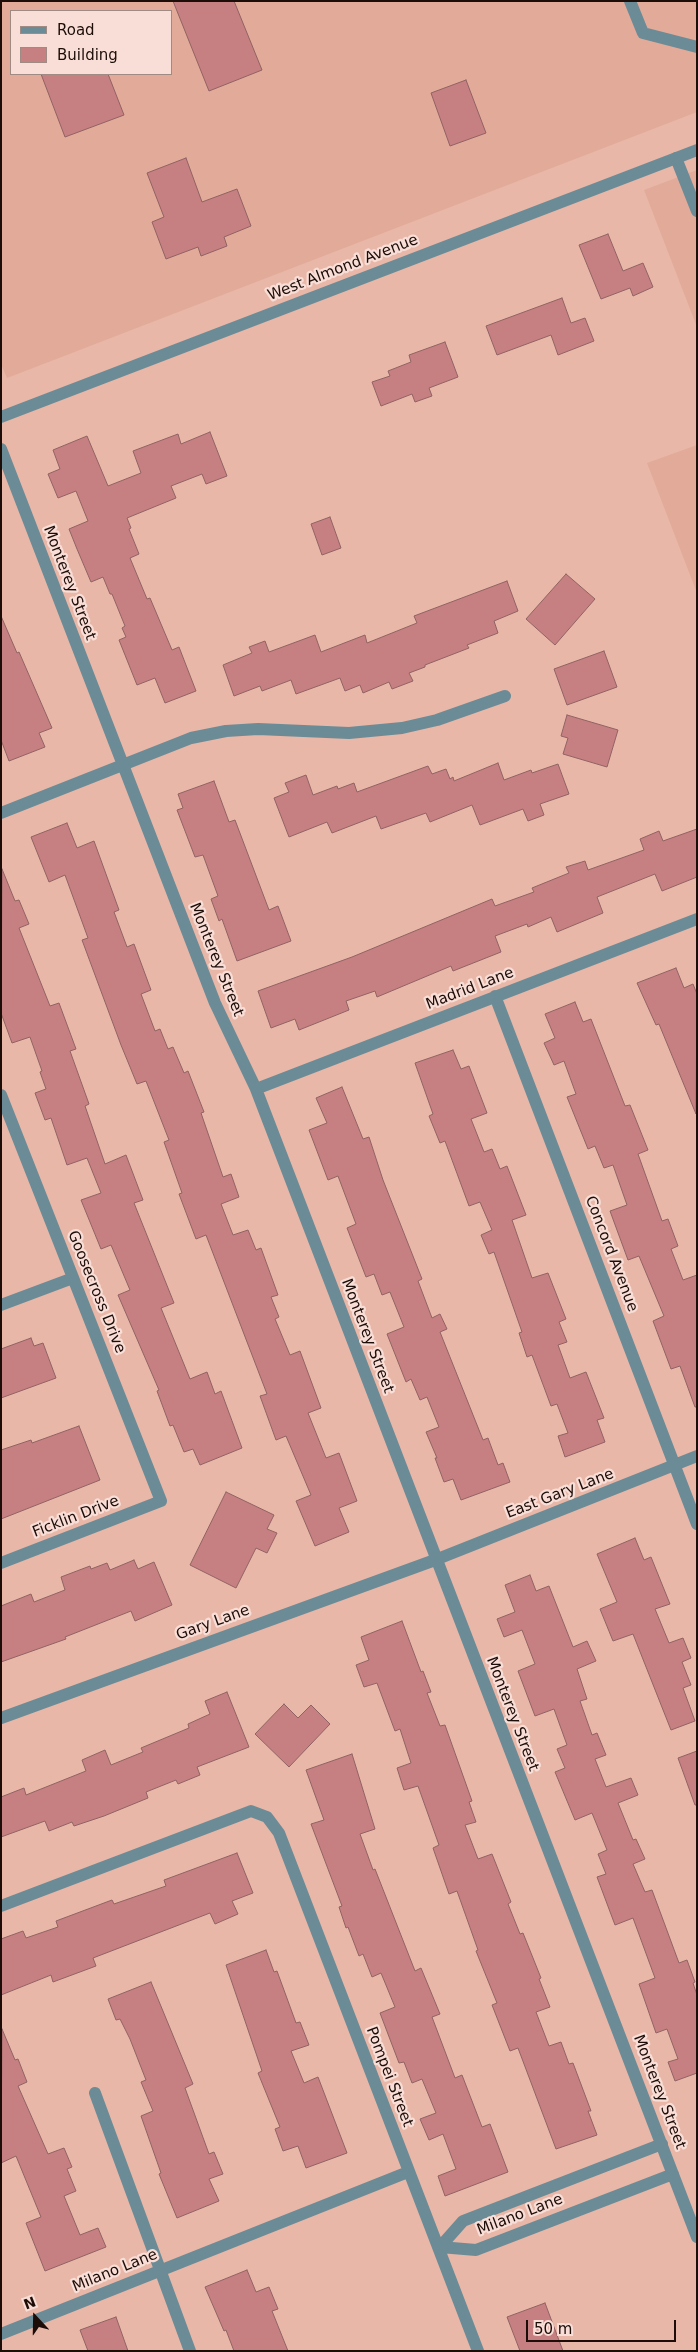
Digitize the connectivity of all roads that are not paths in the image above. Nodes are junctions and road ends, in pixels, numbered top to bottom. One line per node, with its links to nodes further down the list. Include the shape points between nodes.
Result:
1 (630, 1): 2 (street, via 643,33)
2 (697, 47)
3 (697, 150): 4 (street, West Almond Avenue)
4 (676, 158): 5 (street); 6 (street, West Almond Avenue)
5 (697, 211)
6 (1, 417)
7 (1, 449): 9 (street, Monterey Street)
8 (505, 696): 9 (street, via 437,720 402,728 349,733 226,730 191,738)
9 (121, 765): 10 (street); 13 (street, Monterey Street, via 215,1003)
10 (1, 813)
11 (697, 919): 12 (street, Madrid Lane)
12 (495, 996): 13 (street, Madrid Lane); 18 (street, Concord Avenue)
13 (256, 1090): 21 (street, Monterey Street)
14 (1, 1095): 15 (street, Goosecross Drive)
15 (73, 1278): 16 (street); 19 (street, Goosecross Drive)
16 (1, 1305)
17 (697, 1456): 18 (street, East Gary Lane)
18 (675, 1466): 20 (street, Concord Avenue); 21 (street, East Gary Lane)
19 (162, 1502): 22 (street, Ficklin Drive)
20 (697, 1524)
21 (435, 1560): 23 (street, Gary Lane); 26 (street, Monterey Street)
22 (1, 1563)
23 (1, 1718)
24 (1, 1906): 27 (street, Pompei Street, via 251,1811 267,1817 279,1834)
25 (95, 2092): 31 (street)
26 (662, 2144): 28 (street, Monterey Street); 30 (street, Milano Lane, via 463,2221)
27 (408, 2172): 30 (street, Pompei Street); 31 (street, Milano Lane)
28 (673, 2174): 29 (street, Monterey Street); 30 (street, Milano Lane, via 476,2250)
29 (697, 2237)
30 (440, 2247): 34 (street, Pompei Street)
31 (159, 2271): 32 (street, Milano Lane); 33 (street)
32 (1, 2334)
33 (190, 2351)
34 (478, 2351)

